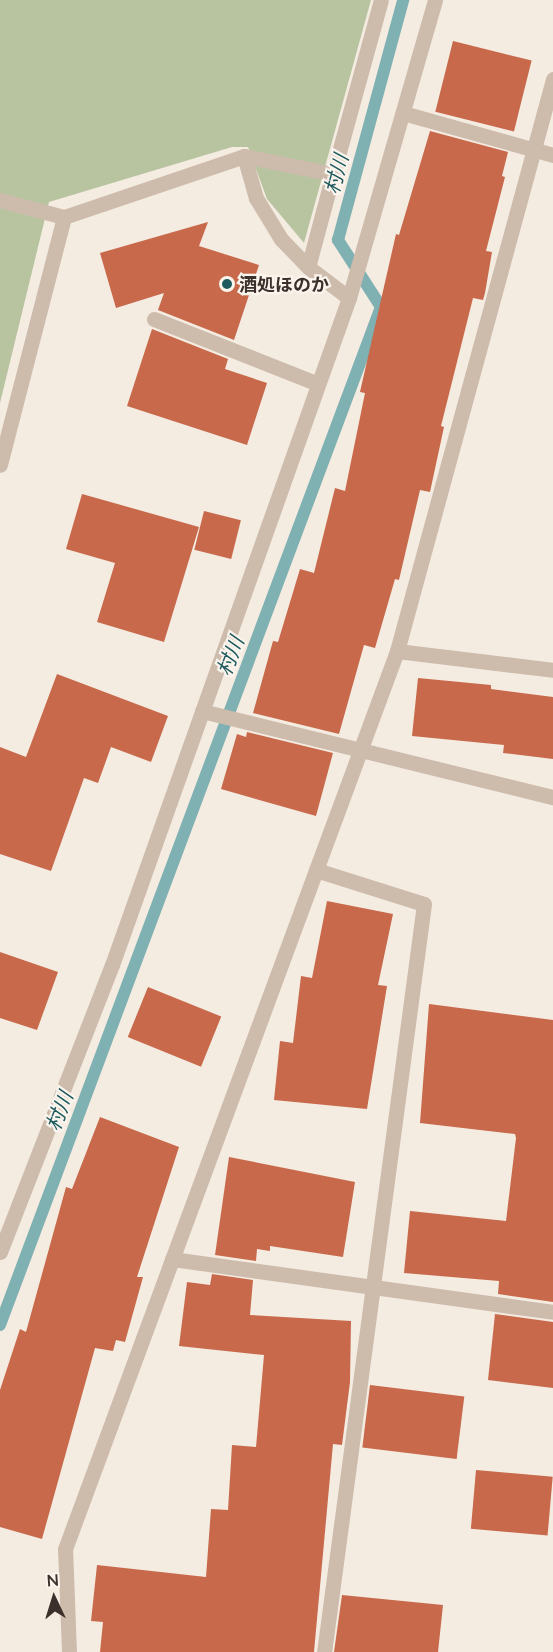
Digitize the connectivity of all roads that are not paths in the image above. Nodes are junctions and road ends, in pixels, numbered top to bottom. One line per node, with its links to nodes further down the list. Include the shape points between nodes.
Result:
1 (381, 0): 8 (street)
2 (435, 0): 4 (street)
3 (553, 80): 5 (street)
4 (403, 113): 5 (street); 12 (street)
5 (535, 152): 6 (street); 16 (street)
6 (553, 155)
7 (244, 156): 8 (street); 10 (street); 11 (street, via 256,198 280,239)
8 (333, 174): 11 (street)
9 (0, 200): 10 (street)
10 (64, 217): 15 (street)
11 (308, 267): 12 (street)
12 (349, 298): 14 (street)
13 (154, 319): 14 (street)
14 (318, 384): 18 (street)
15 (0, 465)
16 (397, 651): 17 (street); 19 (street)
17 (553, 670)
18 (202, 711): 19 (street); 22 (street, via 112,965)
19 (361, 750): 20 (street); 21 (street)
20 (553, 797)
21 (316, 870): 23 (street); 24 (street, via 424,904)
22 (0, 1252)
23 (172, 1259): 24 (street); 26 (street, via 65,1549)
24 (373, 1287): 25 (street); 27 (street)
25 (553, 1312)
26 (69, 1652)
27 (324, 1652)

